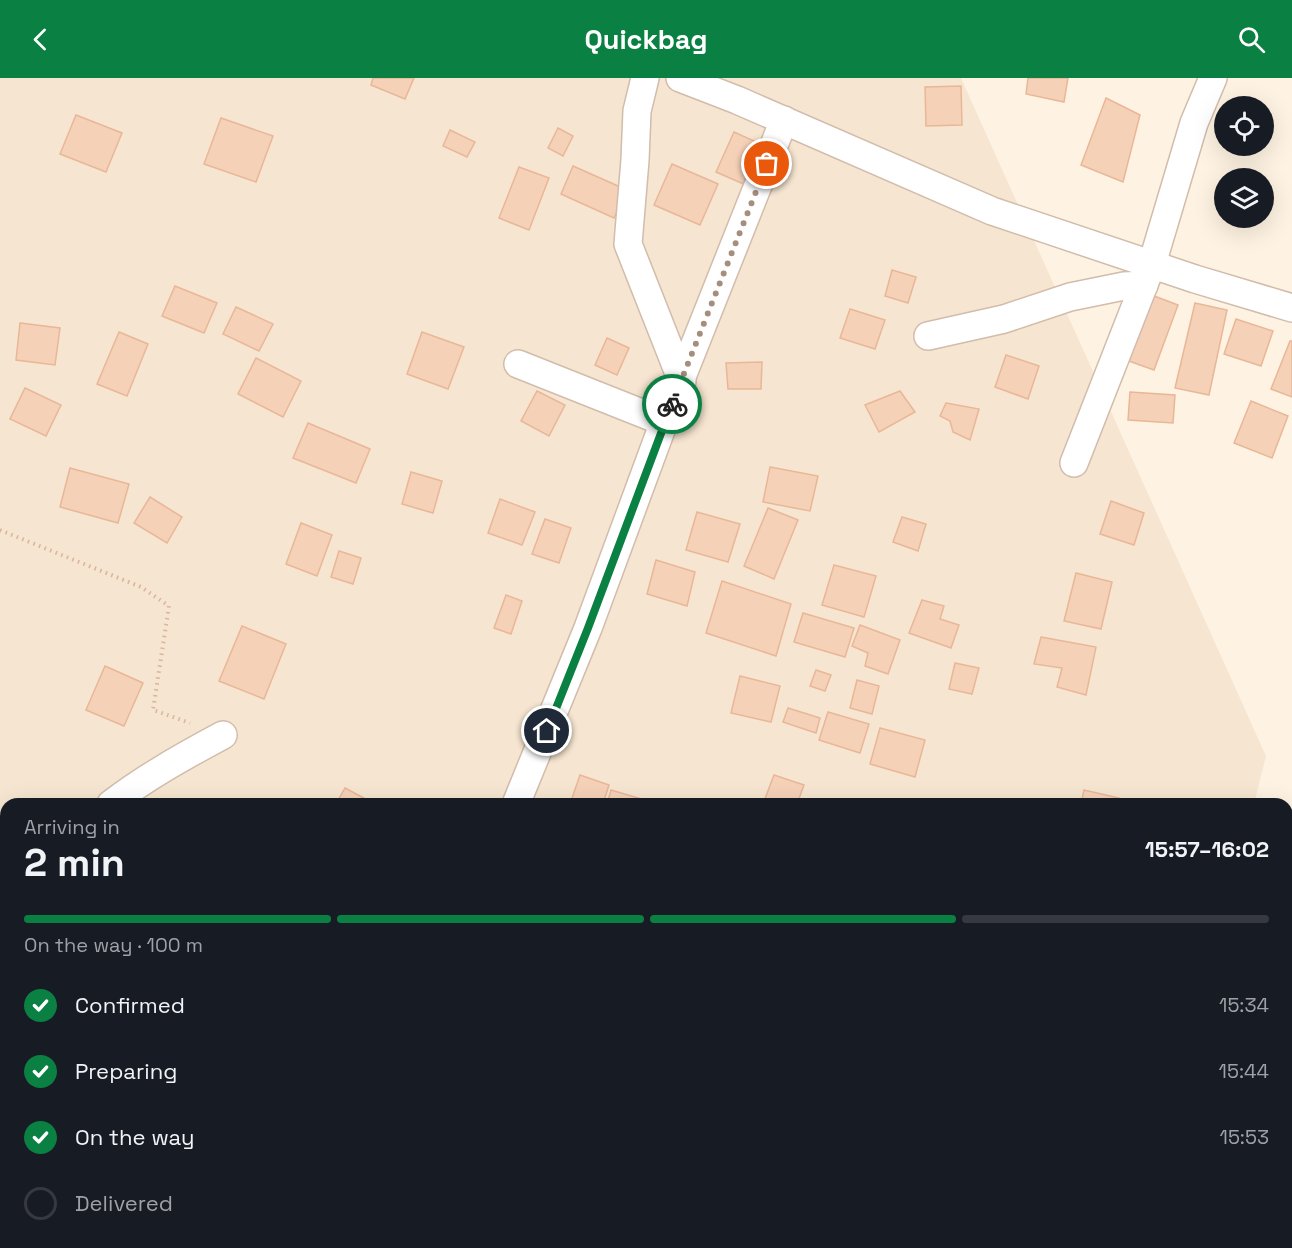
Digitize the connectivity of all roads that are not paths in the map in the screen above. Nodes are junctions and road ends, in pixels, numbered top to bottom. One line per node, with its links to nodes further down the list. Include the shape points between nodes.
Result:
1 (645, 78): 9 (street, via 637,111 628,244)
2 (680, 78): 4 (street)
3 (1213, 78): 5 (street, via 1194,123)
4 (784, 120): 5 (street); 9 (street)
5 (1148, 275): 6 (street); 7 (street, via 1124,286); 11 (street)
6 (1292, 308)
7 (927, 336)
8 (518, 364): 10 (street)
9 (681, 381): 10 (street)
10 (664, 422): 14 (street, via 588,628)
11 (1074, 463)
12 (223, 735): 13 (street, via 177,759)
13 (119, 798)
14 (518, 798)

